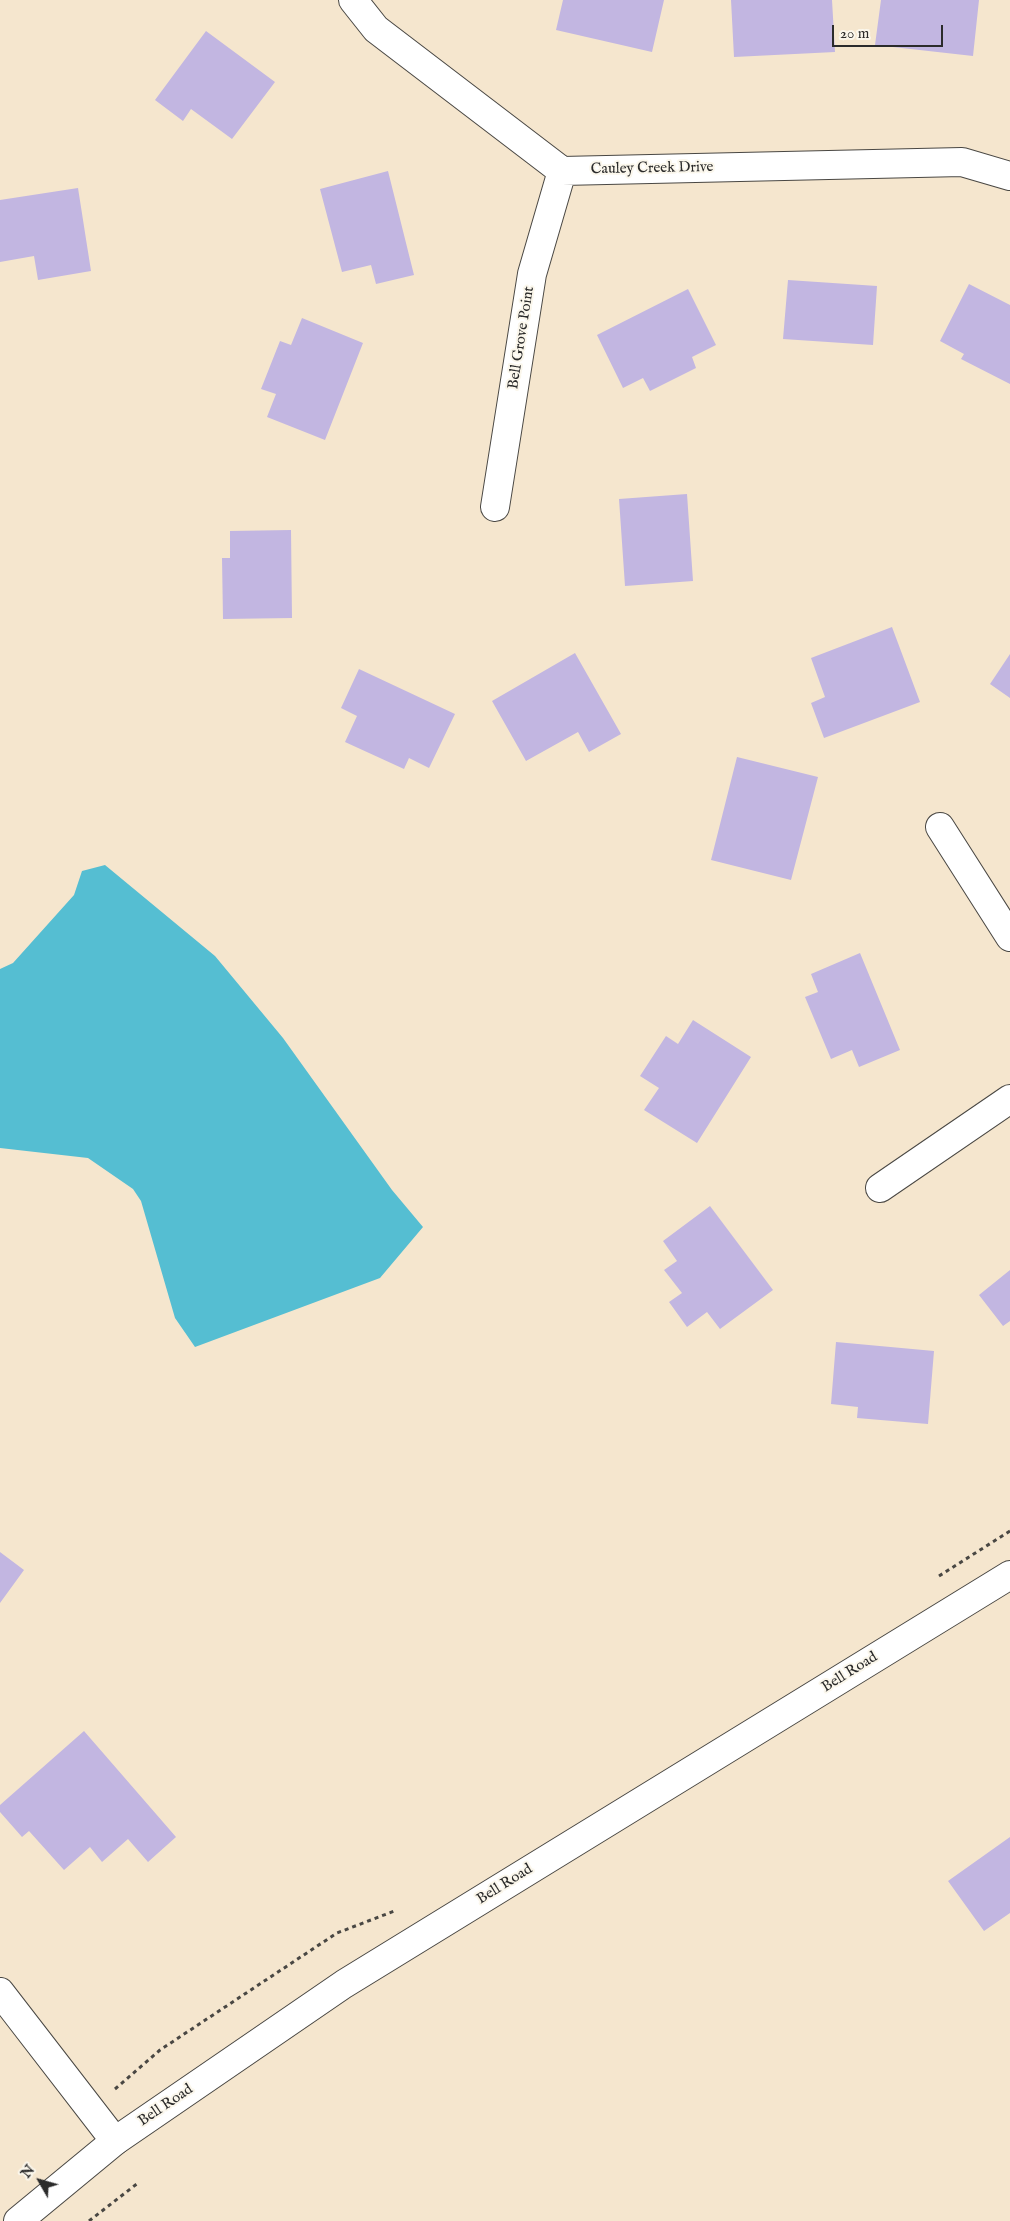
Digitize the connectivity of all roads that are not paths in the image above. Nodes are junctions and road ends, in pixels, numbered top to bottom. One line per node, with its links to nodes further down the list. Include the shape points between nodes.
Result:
1 (354, 0): 2 (street, via 376,29)
2 (562, 171): 3 (street, Cauley Creek Drive, via 962,162); 4 (street, Bell Grove Point, via 532,274)
3 (1010, 176)
4 (495, 507)
5 (940, 827): 6 (street)
6 (1010, 937)
7 (1010, 1099): 8 (street)
8 (880, 1188)
9 (1010, 1575): 11 (street, Bell Road, via 344,1984)
10 (0, 1992): 11 (street)
11 (115, 2141): 12 (street, Bell Road)
12 (18, 2221)

